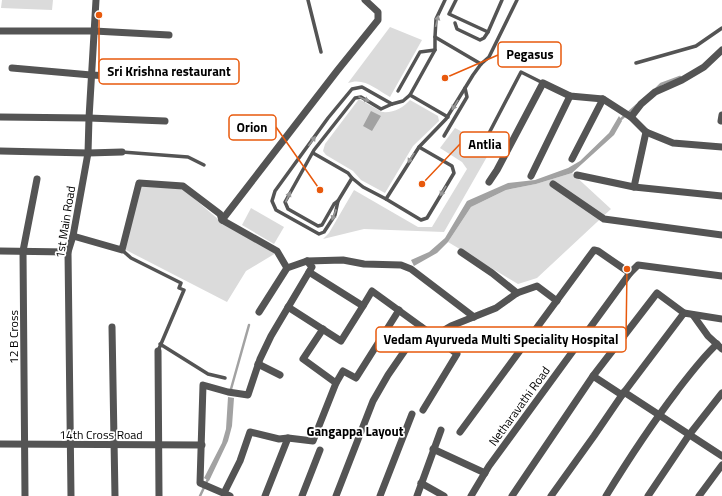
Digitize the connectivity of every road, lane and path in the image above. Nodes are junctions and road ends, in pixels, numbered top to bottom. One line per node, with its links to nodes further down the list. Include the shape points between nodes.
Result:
1 (96, 0): 11 (street, 1st Main Road)
2 (308, 0): 17 (lane)
3 (365, 0): 56 (street, via 378,12 378,20)
4 (446, 0): 14 (lane, one-way to 4, via 436,20)
5 (456, 0): 12 (lane, via 449,14)
6 (502, 0): 12 (lane)
7 (517, 0): 19 (lane, via 489,57)
8 (455, 23): 12 (lane, via 457,29 480,40)
9 (722, 28): 18 (lane, via 696,46)
10 (0, 31): 11 (street)
11 (94, 31): 13 (street); 21 (street, 1st Main Road)
12 (488, 32)
13 (169, 35)
14 (434, 37): 15 (lane); 19 (lane)
15 (435, 50): 25 (lane, via 420,52); 26 (lane)
16 (722, 50): 31 (street, via 704,67 655,92)
17 (321, 52)
18 (636, 63)
19 (481, 64): 24 (lane)
20 (12, 68): 21 (street)
21 (91, 75): 22 (street); 33 (street, 1st Main Road)
22 (169, 79)
23 (543, 83): 27 (street); 37 (lane, via 521,72); 50 (street)
24 (465, 88): 30 (lane, one-way to 30); 36 (lane, via 467,97)
25 (398, 91)
26 (410, 95): 29 (lane, via 403,101); 30 (lane)
27 (570, 96): 28 (street); 47 (street)
28 (603, 99): 31 (street); 44 (street)
29 (392, 104): 43 (lane, one-way to 29, via 355,98 361,97 381,109); 55 (lane, one-way to 29, via 335,215 324,232 319,234 278,213 272,197 328,118 352,89 362,87)
30 (448, 117): 38 (lane)
31 (630, 117): 35 (street)
32 (0, 118): 33 (street)
33 (89, 118): 34 (street); 42 (street, 1st Main Road)
34 (164, 121)
35 (646, 132): 39 (street, via 673,143); 52 (street)
36 (444, 136)
37 (487, 137)
38 (419, 147): 54 (lane, one-way to 54); 54 (lane, one-way to 54, via 452,166 454,173 428,218 421,220)
39 (722, 147)
40 (0, 151): 42 (street)
41 (122, 152): 42 (street); 45 (lane, via 188,157)
42 (88, 153): 58 (street, 1st Main Road)
43 (313, 153): 48 (lane, via 348,173); 55 (lane, one-way to 43, via 322,225 318,226 286,207 286,200)
44 (572, 159)
45 (204, 165)
46 (577, 175): 52 (street)
47 (531, 176)
48 (352, 178): 54 (lane); 55 (lane)
49 (37, 179): 61 (street, 12 B Cross)
50 (489, 182)
51 (553, 184): 57 (street, via 604,219)
52 (634, 187): 53 (street)
53 (722, 196)
54 (386, 199)
55 (338, 201)
56 (222, 220): 59 (street, via 220,214 183,186 139,183); 65 (street, via 277,250)
57 (722, 235)
58 (73, 236): 59 (street); 62 (street, 1st Main Road)
59 (122, 250): 84 (lane, via 131,258 181,283 179,288 184,290)
60 (0, 251): 61 (street)
61 (24, 251): 62 (street); 100 (street, 12 B Cross)
62 (68, 252): 101 (street, 1st Main Road)
63 (461, 252): 69 (street)
64 (307, 262): 65 (street); 66 (street, via 312,267); 77 (street, via 343,260 364,264 401,265 411,269)
65 (287, 268): 74 (street)
66 (309, 272): 71 (street); 72 (street)
67 (630, 273): 68 (street, via 638,265); 70 (street, via 594,250); 109 (street, Netharavathi Road)
68 (722, 276)
69 (517, 293): 70 (street, via 536,286); 77 (street, via 496,308)
70 (557, 301): 96 (street)
71 (363, 306): 73 (street, via 372,291); 81 (street, via 341,341)
72 (288, 307): 81 (street); 85 (street)
73 (399, 310): 80 (street); 89 (street, via 356,378 343,370)
74 (259, 312)
75 (684, 313): 76 (street); 87 (street, via 657,292); 90 (street)
76 (693, 315): 78 (street); 83 (street, via 708,336)
77 (474, 317): 82 (street)
78 (722, 319)
79 (112, 327): 102 (street)
80 (421, 327): 82 (street); 119 (street, via 373,402)
81 (323, 329): 89 (street, via 303,358)
82 (434, 336): 92 (street, via 457,354)
83 (720, 346): 94 (street, via 702,358)
84 (159, 347): 88 (lane, via 208,374); 103 (street)
85 (258, 364): 86 (street); 104 (street, via 248,396 204,385)
86 (280, 375)
87 (593, 376): 90 (street); 123 (street)
88 (225, 378)
89 (336, 383): 98 (street, via 313,441)
90 (623, 393): 94 (street); 124 (street)
91 (722, 393): 97 (street)
92 (423, 410)
93 (412, 414): 111 (street)
94 (659, 414): 97 (street); 125 (street)
95 (441, 430): 105 (street)
96 (460, 432)
97 (689, 435): 107 (street); 126 (street)
98 (288, 438): 112 (street, via 279,439 250,432); 117 (street)
99 (0, 444): 100 (street, 14th Cross Road)
100 (24, 444): 101 (street, 14th Cross Road); 113 (street, 12 B Cross)
101 (71, 445): 102 (street, 14th Cross Road); 114 (street, 1st Main Road)
102 (114, 445): 103 (street, 14th Cross Road); 115 (street)
103 (158, 445): 104 (street, 14th Cross Road); 116 (street)
104 (202, 445): 112 (street, via 200,483)
105 (433, 448): 109 (street); 110 (street)
106 (320, 450): 118 (street)
107 (722, 456)
108 (722, 465): 127 (street)
109 (485, 474): 122 (street, Netharavathi Road)
110 (421, 483): 120 (street); 121 (street)
111 (381, 494)
112 (227, 495)
113 (25, 496)
114 (71, 496)
115 (115, 496)
116 (159, 496)
117 (265, 496)
118 (302, 496)
119 (336, 496)
120 (417, 496)
121 (444, 496)
122 (471, 496)
123 (512, 496)
124 (551, 496)
125 (606, 496)
126 (648, 496)
127 (699, 496)

